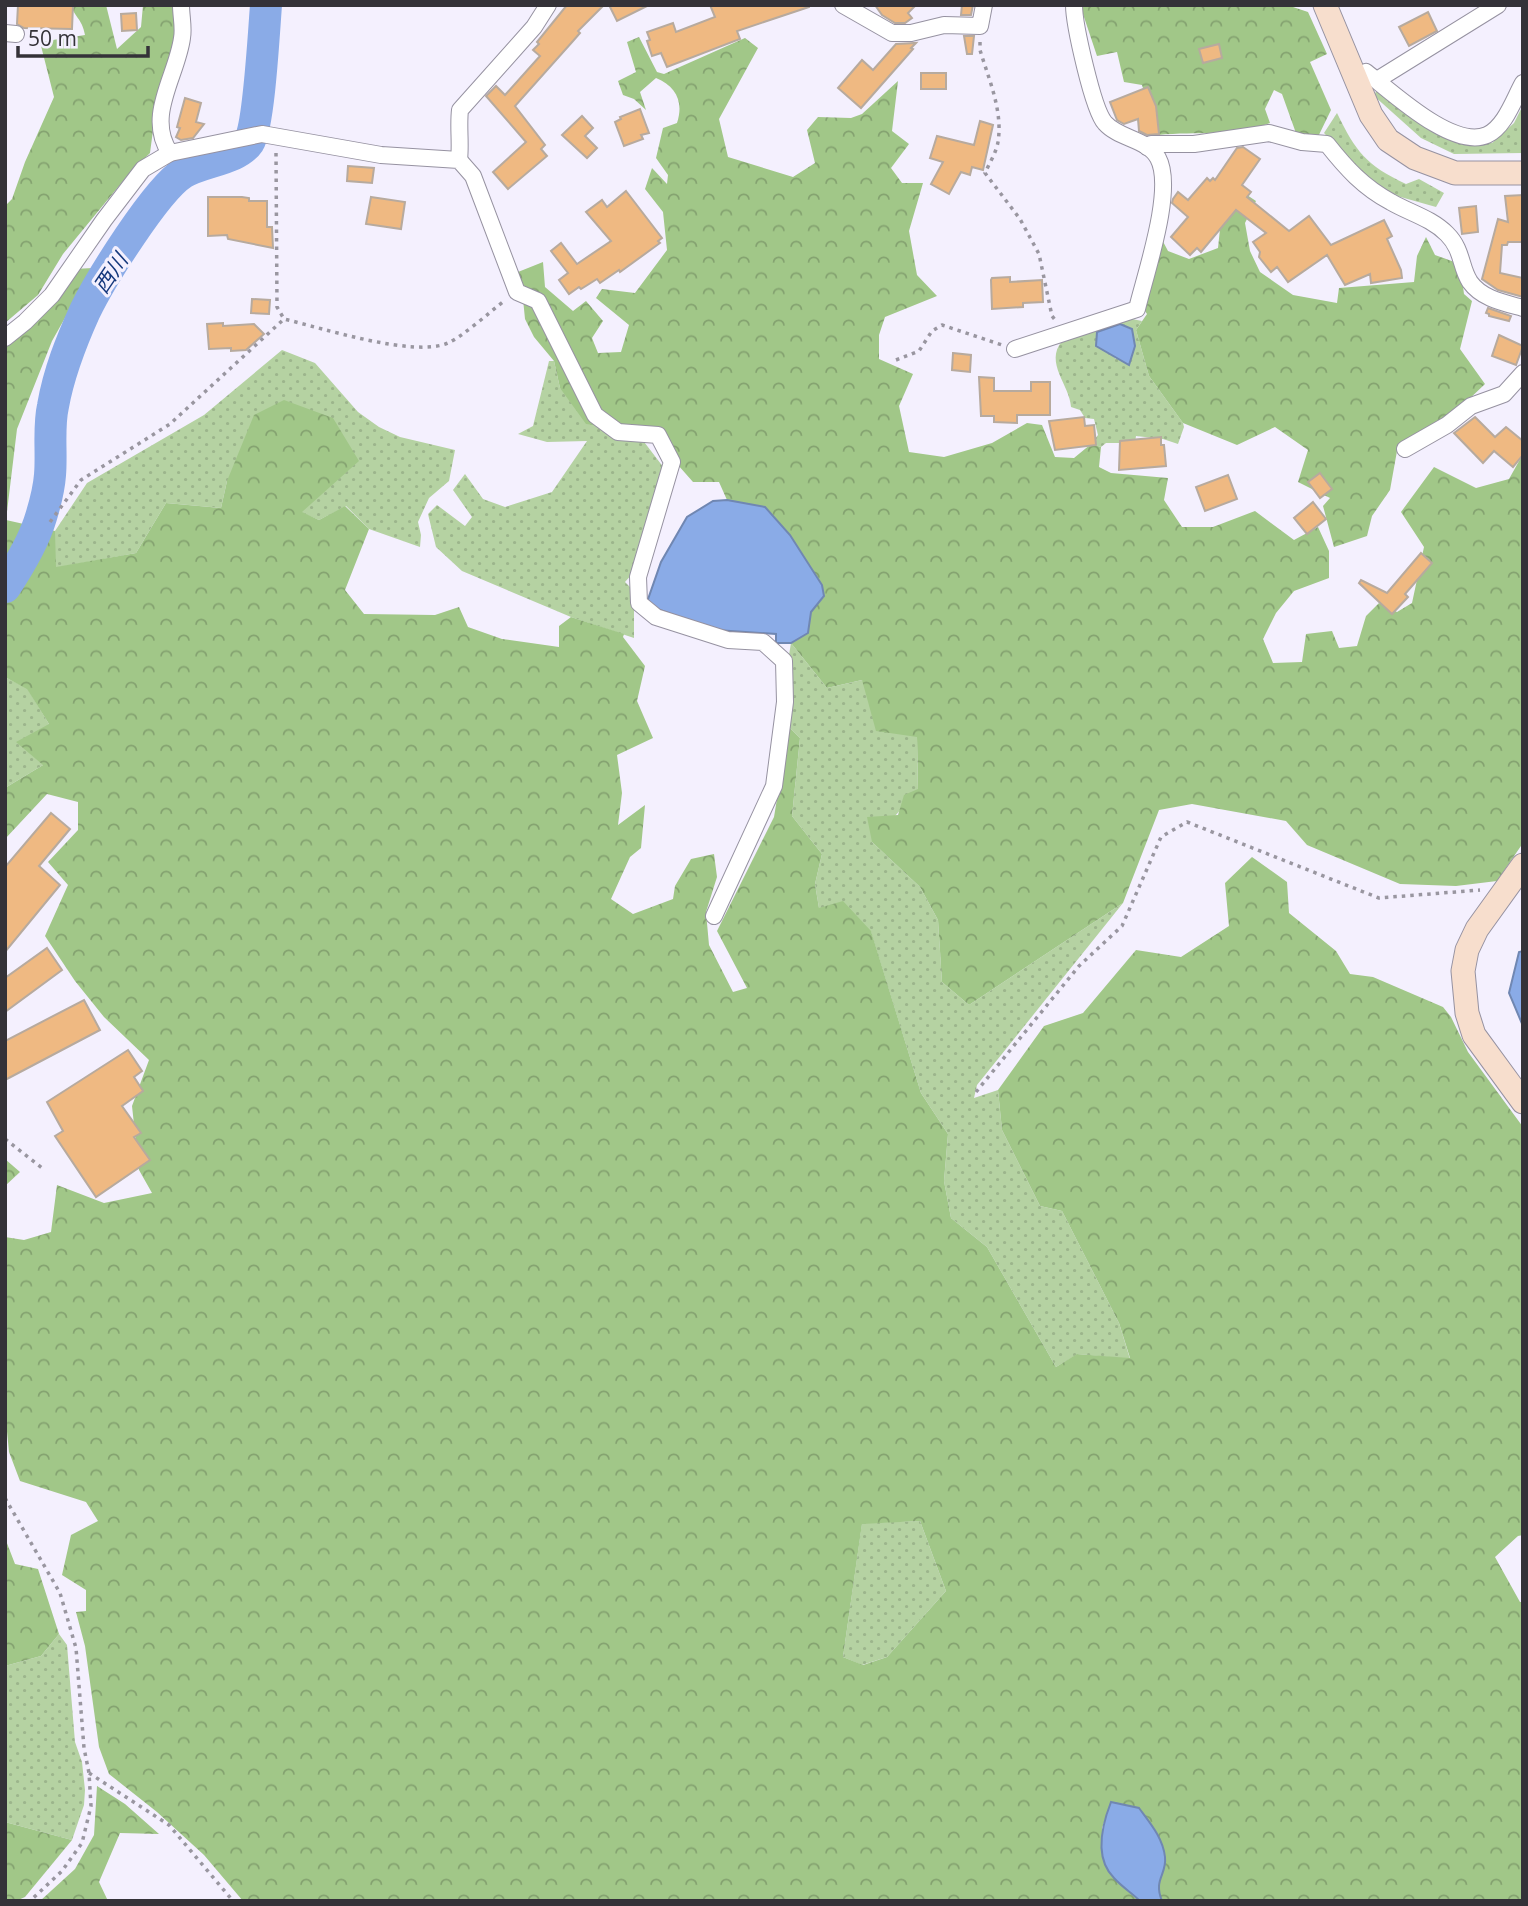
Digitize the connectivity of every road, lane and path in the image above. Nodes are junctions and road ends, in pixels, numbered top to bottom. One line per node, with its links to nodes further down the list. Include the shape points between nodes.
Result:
1 (181, 5): 13 (street, via 182,38 159,114)
2 (548, 5): 14 (street, via 460,110)
3 (843, 5): 8 (street, via 892,33 944,25)
4 (984, 5): 8 (street)
5 (1074, 5): 12 (street, via 1094,100 1104,123)
6 (1325, 5): 9 (main road)
7 (1498, 5): 9 (street)
8 (980, 26): 19 (path, via 980,50 998,125 998,144 985,173 1020,219 1039,254 1052,316 1061,325)
9 (1366, 80): 10 (street, via 1450,132 1473,139 1489,135 1503,121); 15 (main road, via 1371,115 1388,140 1415,158 1455,173)
10 (1523, 83)
11 (276, 137): 13 (street, via 262,134); 14 (street, via 381,155); 18 (path, via 277,307)
12 (1147, 147): 17 (street, via 1269,133 1327,144 1350,174 1387,201 1435,222 1461,254 1469,281 1480,292); 19 (street, via 1158,158 1164,201 1137,309)
13 (170, 153): 20 (street, via 144,169 52,295)
14 (459, 160): 16 (street, via 473,176)
15 (1523, 173)
16 (517, 292): 18 (path, via 448,344 426,347 398,346); 28 (street, via 538,302 595,415 618,432 658,435 672,462 638,577 639,603 656,617 728,640 763,642 784,661 785,702 774,786)
17 (1523, 308)
18 (284, 319): 25 (path, via 170,424 81,480)
19 (1087, 325): 21 (street)
20 (5, 338)
21 (1015, 349): 22 (path, via 942,325 932,331 919,351)
22 (896, 360)
23 (1523, 373): 24 (street, via 1504,394 1471,406)
24 (1405, 449)
25 (50, 522)
26 (1523, 865): 27 (main road)
27 (1503, 896): 29 (path, via 1482,890 1379,898 1187,822 1161,837 1122,926 1079,966); 30 (main road, via 1467,950 1463,985 1474,1035)
28 (714, 916)
29 (976, 1092)
30 (1523, 1102)
31 (5, 1139): 32 (path)
32 (42, 1168)
33 (5, 1498): 34 (path, via 60,1593 76,1648)
34 (89, 1773): 35 (path, via 91,1806 82,1843 62,1871); 36 (path, via 169,1825)
35 (30, 1901)
36 (233, 1901)

